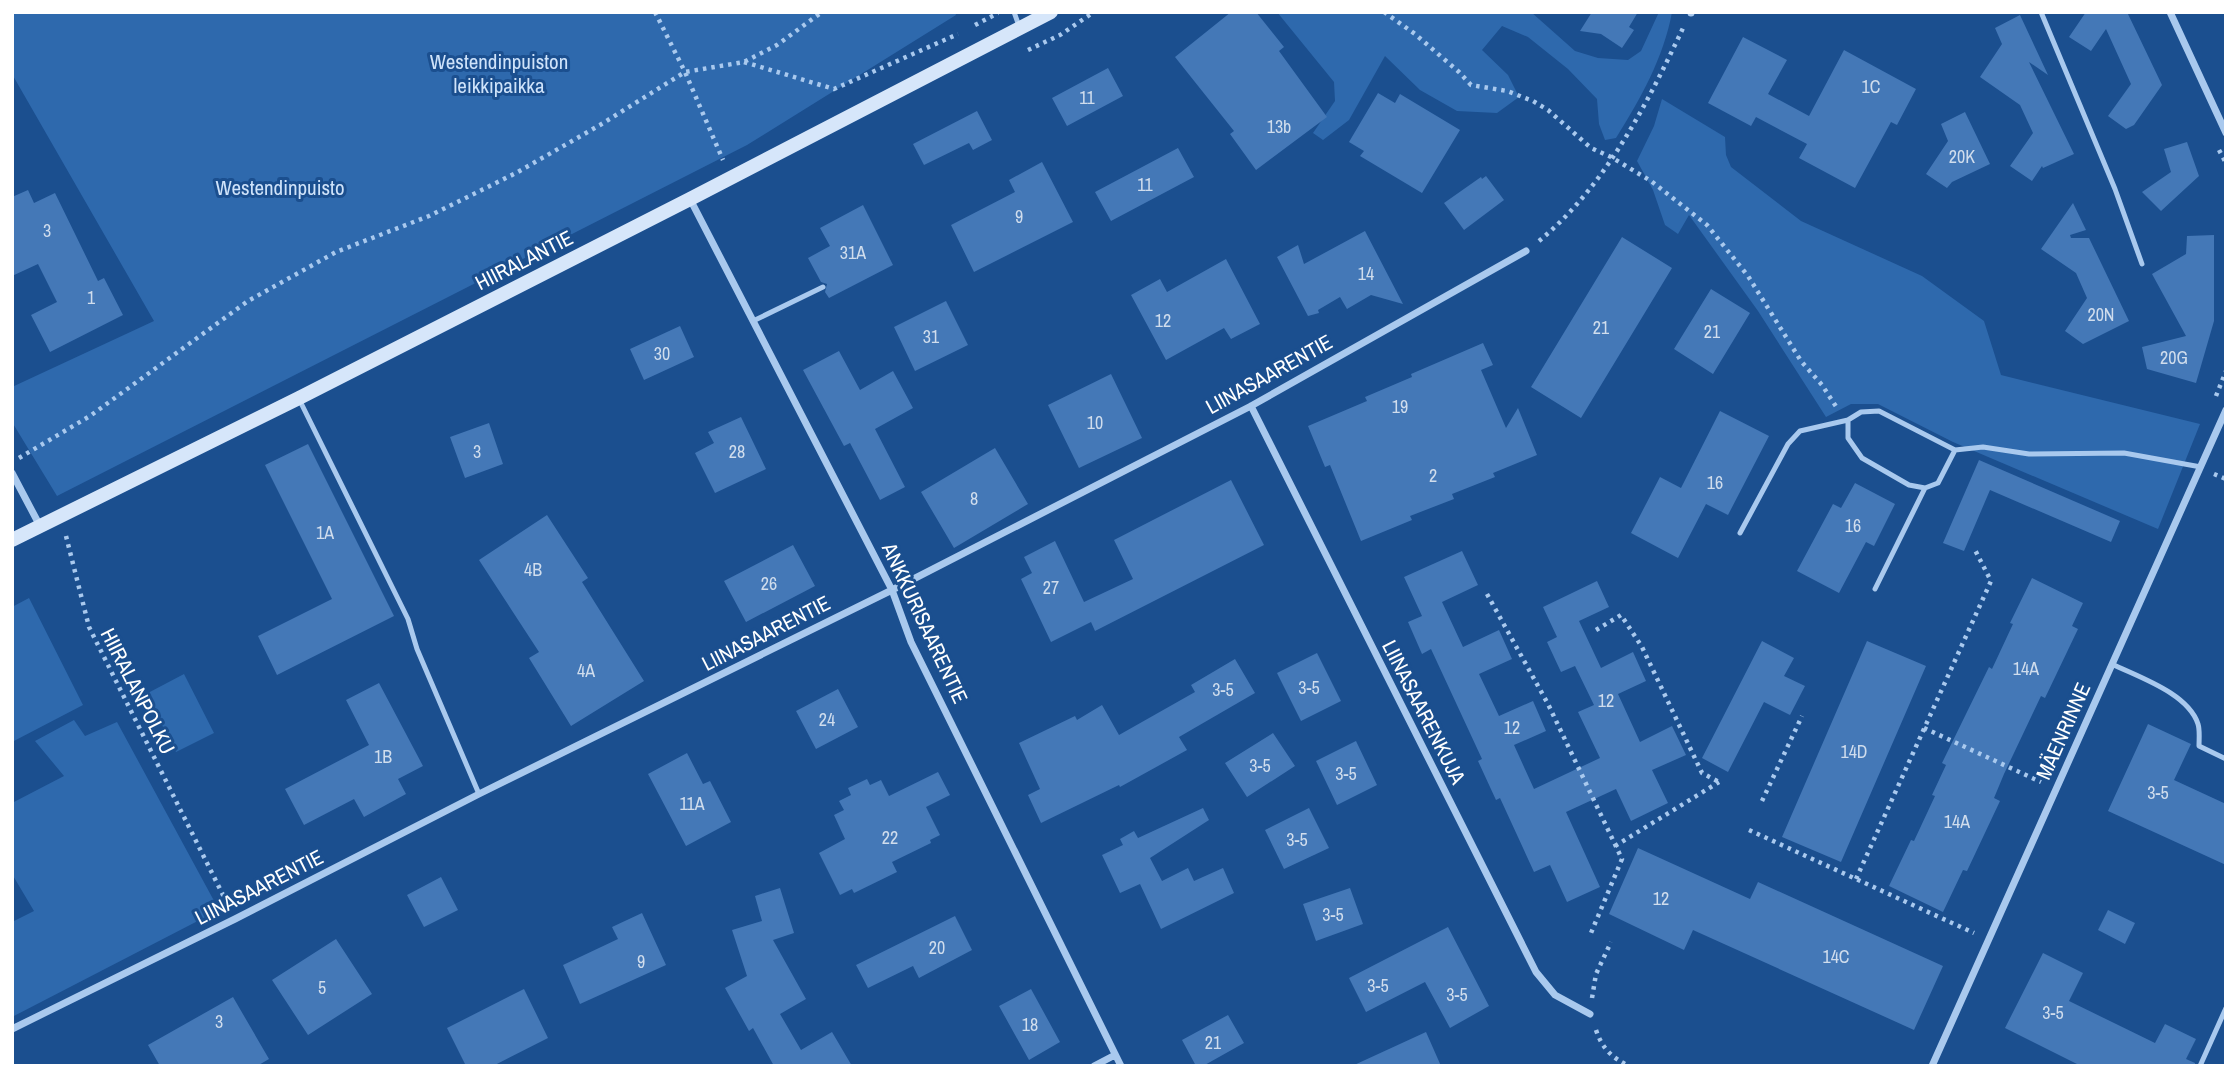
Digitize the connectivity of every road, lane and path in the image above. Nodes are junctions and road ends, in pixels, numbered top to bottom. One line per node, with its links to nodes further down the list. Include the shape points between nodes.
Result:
1 (655, 12): 12 (path)
2 (822, 12): 11 (path)
3 (999, 12): 11 (path, via 834,89)
4 (1014, 12): 10 (lane)
5 (1051, 12): 10 (street, HIIRALANTIE)
6 (1384, 12): 14 (path, via 1471,85 1533,101 1591,148)
7 (2041, 12): 18 (lane)
8 (2170, 12): 13 (street)
9 (1691, 13): 14 (path, via 1661,75)
10 (1020, 29): 15 (street, HIIRALANTIE)
11 (744, 62): 12 (path)
12 (685, 72): 15 (path); 26 (path, via 516,173 429,216 336,252 248,301 90,416)
13 (2226, 133)
14 (1611, 157): 17 (path, via 1556,227); 24 (path, via 1651,181 1707,225 1748,276 1801,361)
15 (730, 178): 16 (street, HIIRALANTIE)
16 (690, 199): 20 (street, ANKKURISAARENTIE); 21 (street, HIIRALANTIE)
17 (1526, 251): 22 (street, LIINASAARENTIE)
18 (2142, 264)
19 (823, 287): 20 (lane)
20 (753, 321): 38 (street, ANKKURISAARENTIE)
21 (299, 398): 32 (street, HIIRALANTIE); 46 (lane, via 408,619 416,649)
22 (1251, 406): 38 (street, LIINASAARENTIE); 56 (street, LIINASAARENKUJA, via 1536,972 1555,995)
23 (2226, 410): 27 (street, MÄENRINNE)
24 (1848, 420): 25 (lane, via 1861,412 1879,411); 31 (lane, via 1849,438 1862,458 1909,485); 34 (lane, via 1800,431 1788,444)
25 (1955, 450): 27 (lane, via 2124,453); 31 (lane, via 1938,483)
26 (12, 463)
27 (2201, 467): 41 (street, MÄENRINNE)
28 (12, 472): 33 (street)
29 (2213, 473): 30 (path)
30 (2226, 479)
31 (1925, 488): 37 (lane)
32 (57, 517): 33 (street, HIIRALANTIE); 51 (path, HIIRALANPOLKU, via 66,533 89,627)
33 (40, 526): 35 (street, HIIRALANTIE)
34 (1740, 533)
35 (12, 540)
36 (1974, 548): 43 (path, via 1991,581)
37 (1875, 589)
38 (892, 590): 46 (street, LIINASAARENTIE); 58 (street, ANKKURISAARENTIE, via 911,642)
39 (1487, 594): 49 (path, via 1548,704)
40 (1596, 630): 49 (path, via 1621,615 1642,647 1702,773 1719,782)
41 (2112, 664): 44 (lane, via 2176,697 2192,712 2199,746); 62 (street, MÄENRINNE)
42 (1802, 716): 47 (path)
43 (1924, 728): 45 (path); 50 (path)
44 (2226, 759)
45 (2043, 782)
46 (478, 794): 51 (street, LIINASAARENTIE)
47 (1762, 801)
48 (1749, 830): 50 (path)
49 (1615, 846): 52 (path, via 1622,859)
50 (1856, 879): 53 (path)
51 (235, 919): 57 (street, LIINASAARENTIE)
52 (1591, 933)
53 (1975, 933)
54 (1611, 942): 56 (path, via 1596,974)
55 (2226, 1008): 63 (lane)
56 (1590, 1014): 61 (path, via 1601,1043 1614,1059)
57 (12, 1029)
58 (1115, 1055): 59 (street); 60 (street, ANKKURISAARENTIE)
59 (1094, 1066)
60 (1121, 1066)
61 (1629, 1066)
62 (1932, 1066)
63 (2200, 1066)

